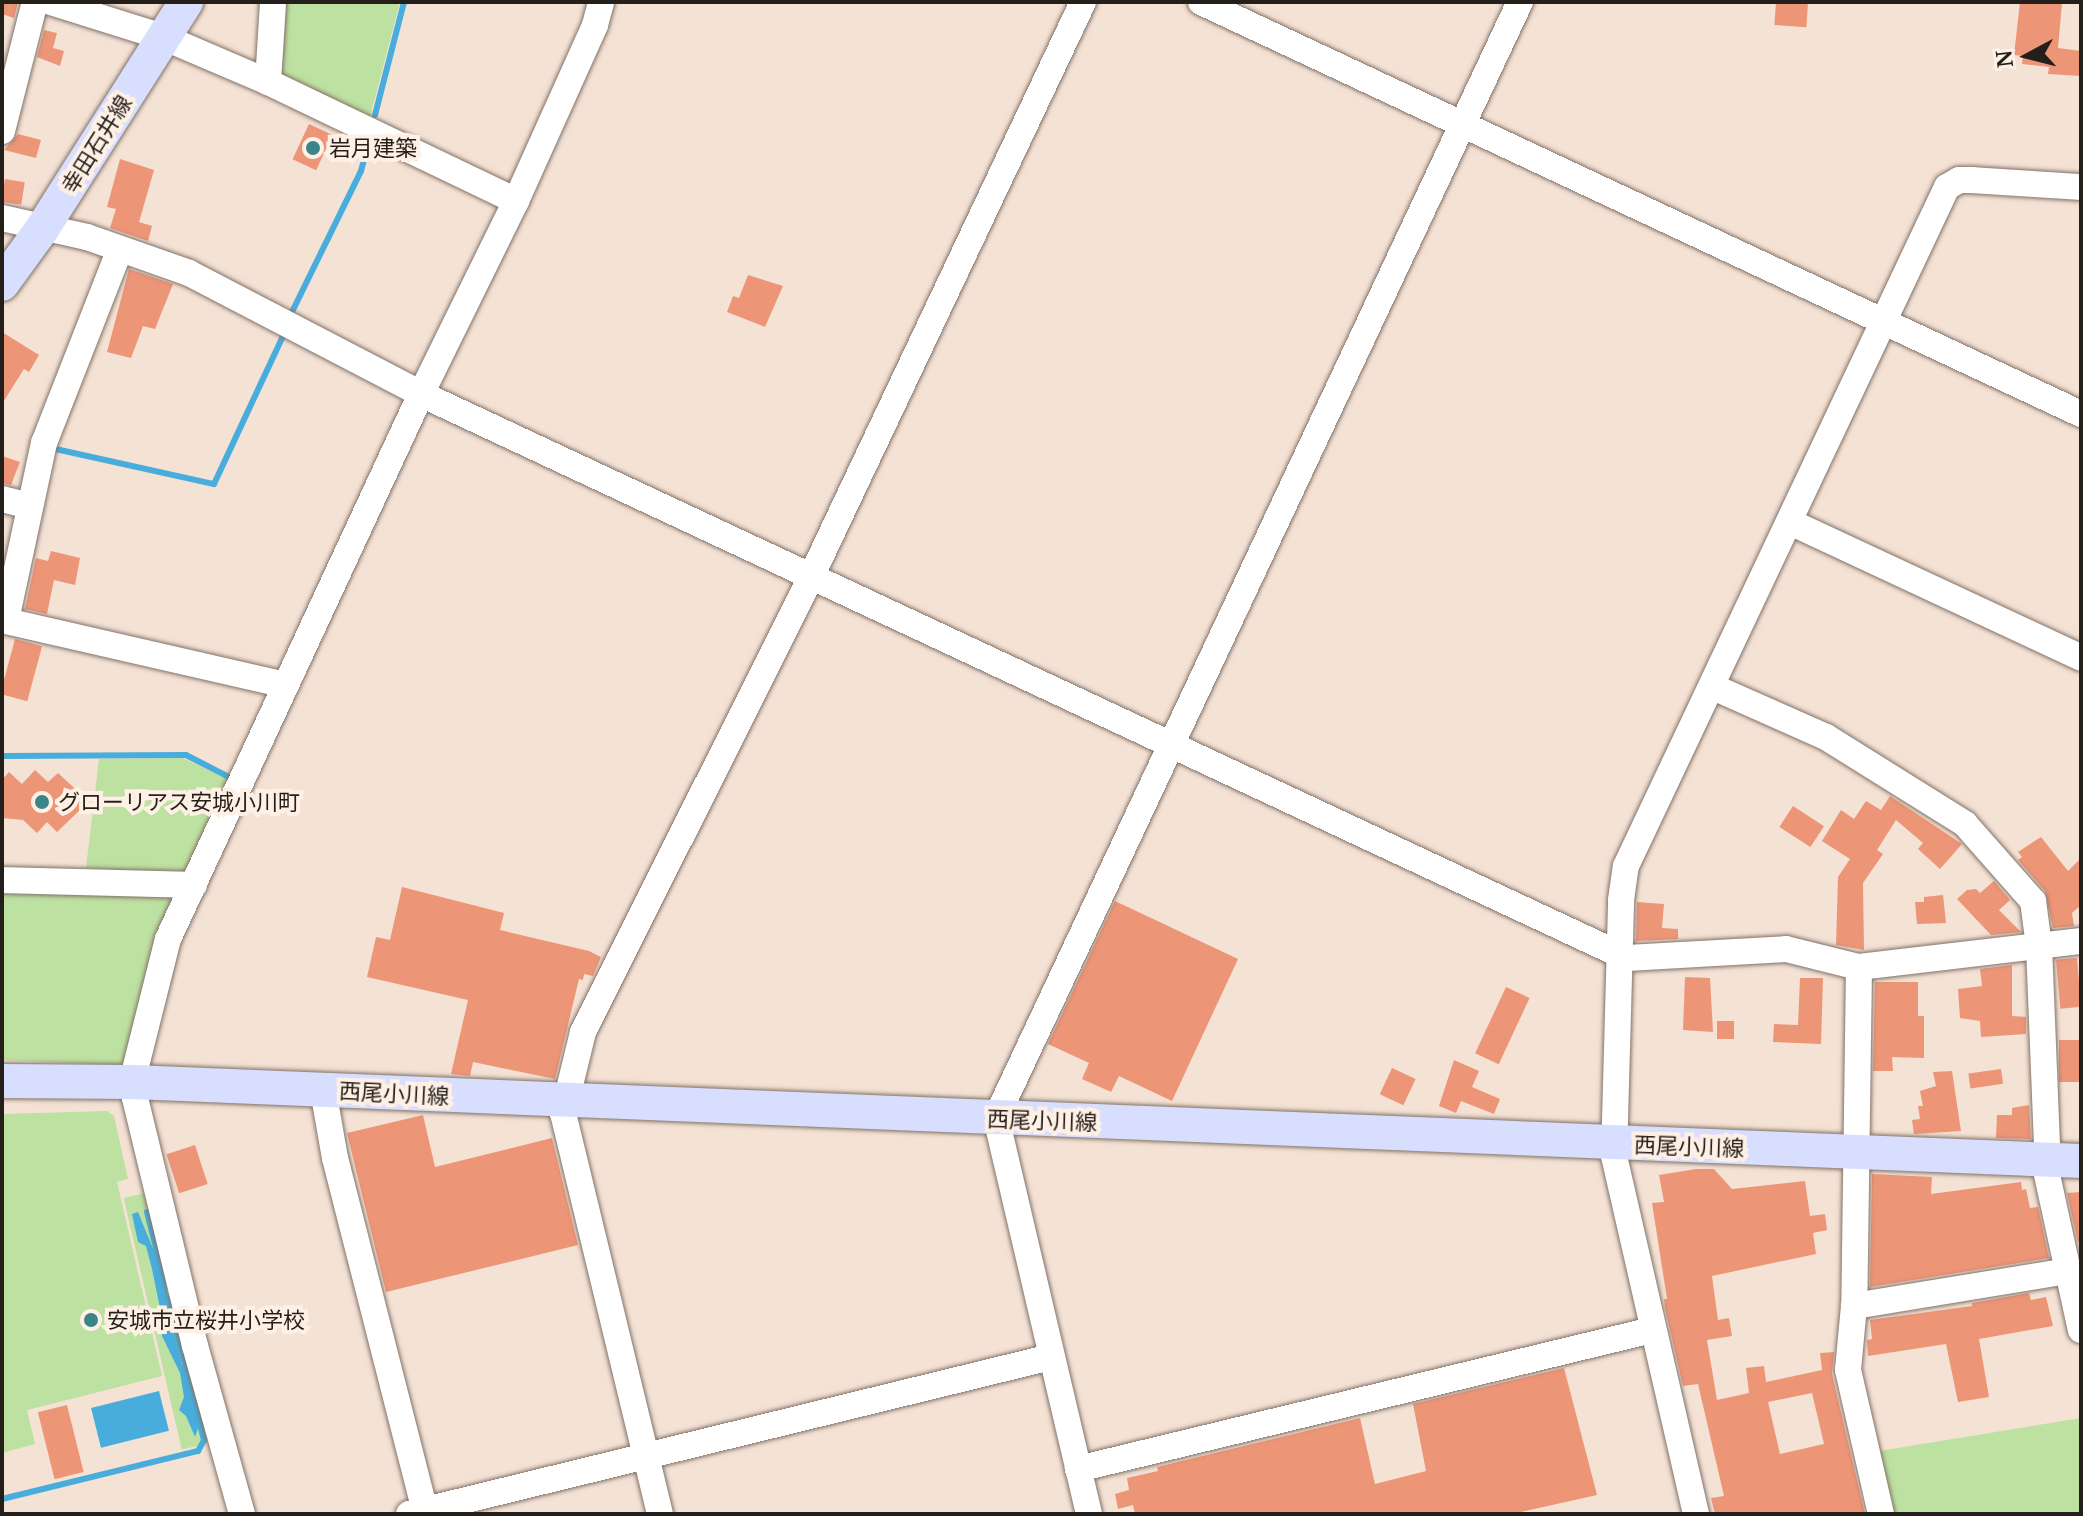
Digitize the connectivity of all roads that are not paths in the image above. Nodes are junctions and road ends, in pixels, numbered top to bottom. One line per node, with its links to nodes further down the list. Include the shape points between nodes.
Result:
1 (35, 2): 12 (street)
2 (51, 2): 9 (street)
3 (186, 2): 9 (main road, 幸田石井線)
4 (273, 2): 10 (street)
5 (601, 2): 14 (street)
6 (1083, 2): 25 (street)
7 (1201, 2): 11 (street)
8 (1520, 2): 11 (street)
9 (163, 37): 10 (street); 16 (main road, 幸田石井線)
10 (268, 82): 14 (street)
11 (1464, 125): 19 (street); 30 (street)
12 (2, 131)
13 (2081, 187): 19 (street, via 1972,180 1947,187)
14 (516, 201): 20 (street)
15 (2, 218): 16 (street)
16 (42, 229): 17 (street); 18 (main road, 幸田石井線)
17 (120, 249): 20 (street, via 189,273); 23 (street, via 44,443)
18 (2, 284)
19 (1884, 321): 21 (street); 24 (street)
20 (421, 394): 25 (street); 28 (street)
21 (2081, 414)
22 (2, 499): 23 (street)
23 (30, 506): 26 (street)
24 (1790, 522): 27 (street); 29 (street)
25 (811, 577): 30 (street); 40 (street, via 583,1032)
26 (4, 620): 28 (street)
27 (2081, 658)
28 (286, 685): 32 (street)
29 (1713, 687): 34 (street, via 1826,737 1965,824 2033,901); 35 (street, via 1626,866)
30 (1169, 746): 35 (street); 41 (street)
31 (2, 880): 32 (street)
32 (194, 885): 38 (street, via 168,939)
33 (2081, 941): 34 (street)
34 (2039, 946): 36 (street); 44 (street)
35 (1619, 955): 36 (street, via 1786,949); 42 (street)
36 (1859, 967): 43 (street)
37 (2, 1081): 38 (main road, 西尾小川線)
38 (132, 1082): 39 (main road, 西尾小川線); 54 (street, via 195,1346)
39 (323, 1090): 40 (main road, 西尾小川線); 53 (street)
40 (565, 1101): 41 (main road, 西尾小川線); 51 (street, via 572,1156)
41 (996, 1118): 42 (main road, 西尾小川線); 50 (street)
42 (1613, 1143): 43 (main road, 西尾小川線); 48 (street)
43 (1855, 1153): 44 (main road, 西尾小川線); 47 (street)
44 (2044, 1161): 45 (main road, 西尾小川線); 46 (street)
45 (2081, 1161)
46 (2067, 1271): 47 (street); 49 (street)
47 (1854, 1306): 58 (street, via 1848,1370)
48 (1652, 1330): 52 (street); 57 (street)
49 (2081, 1330)
50 (1051, 1357): 51 (street); 52 (street)
51 (645, 1455): 53 (street); 55 (street)
52 (1078, 1469): 56 (street)
53 (420, 1513)
54 (242, 1514)
55 (660, 1514)
56 (1089, 1514)
57 (1696, 1514)
58 (1881, 1514)

